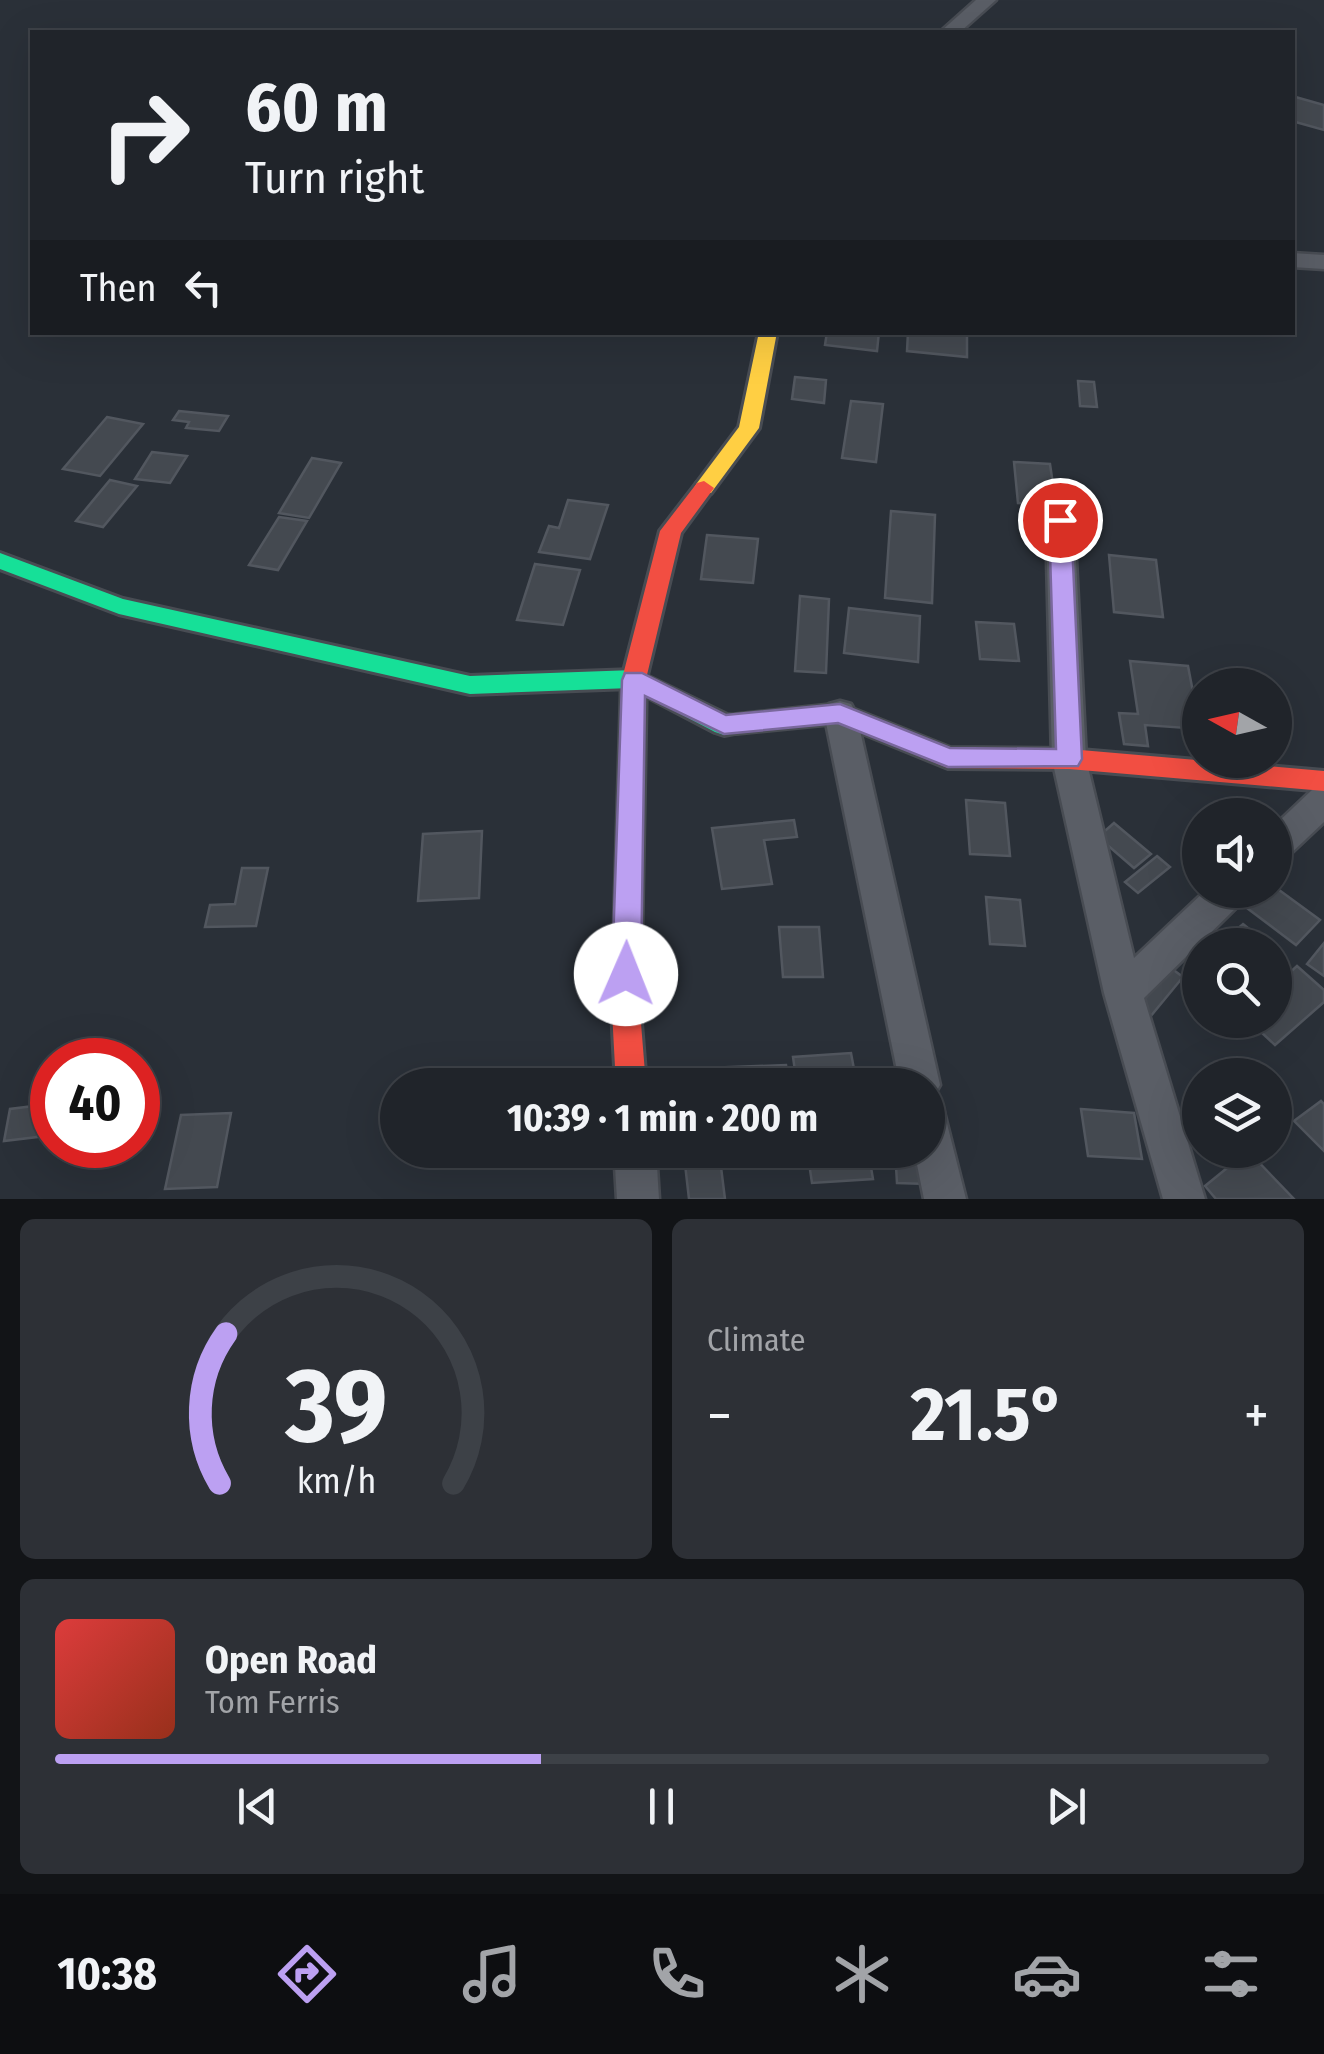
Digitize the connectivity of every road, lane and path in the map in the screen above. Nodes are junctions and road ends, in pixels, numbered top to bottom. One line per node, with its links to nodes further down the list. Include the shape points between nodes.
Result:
1 (987, 0): 2 (street)
2 (951, 30)
3 (1295, 260): 4 (street)
4 (1324, 262)
5 (767, 335): 8 (street, via 749,428 671,532)
6 (1060, 520): 10 (street)
7 (0, 561): 8 (street, via 119,606 470,685)
8 (634, 680): 9 (street, via 724,725); 16 (street)
9 (840, 714): 10 (street, via 948,758); 17 (street)
10 (1069, 759): 11 (street); 15 (street)
11 (1324, 781)
12 (1324, 800): 13 (street)
13 (1292, 831)
14 (1211, 908): 15 (street)
15 (1123, 993): 22 (street)
16 (629, 1068)
17 (916, 1068)
18 (636, 1168): 20 (street)
19 (938, 1168): 21 (street)
20 (638, 1199)
21 (945, 1199)
22 (1184, 1199)

